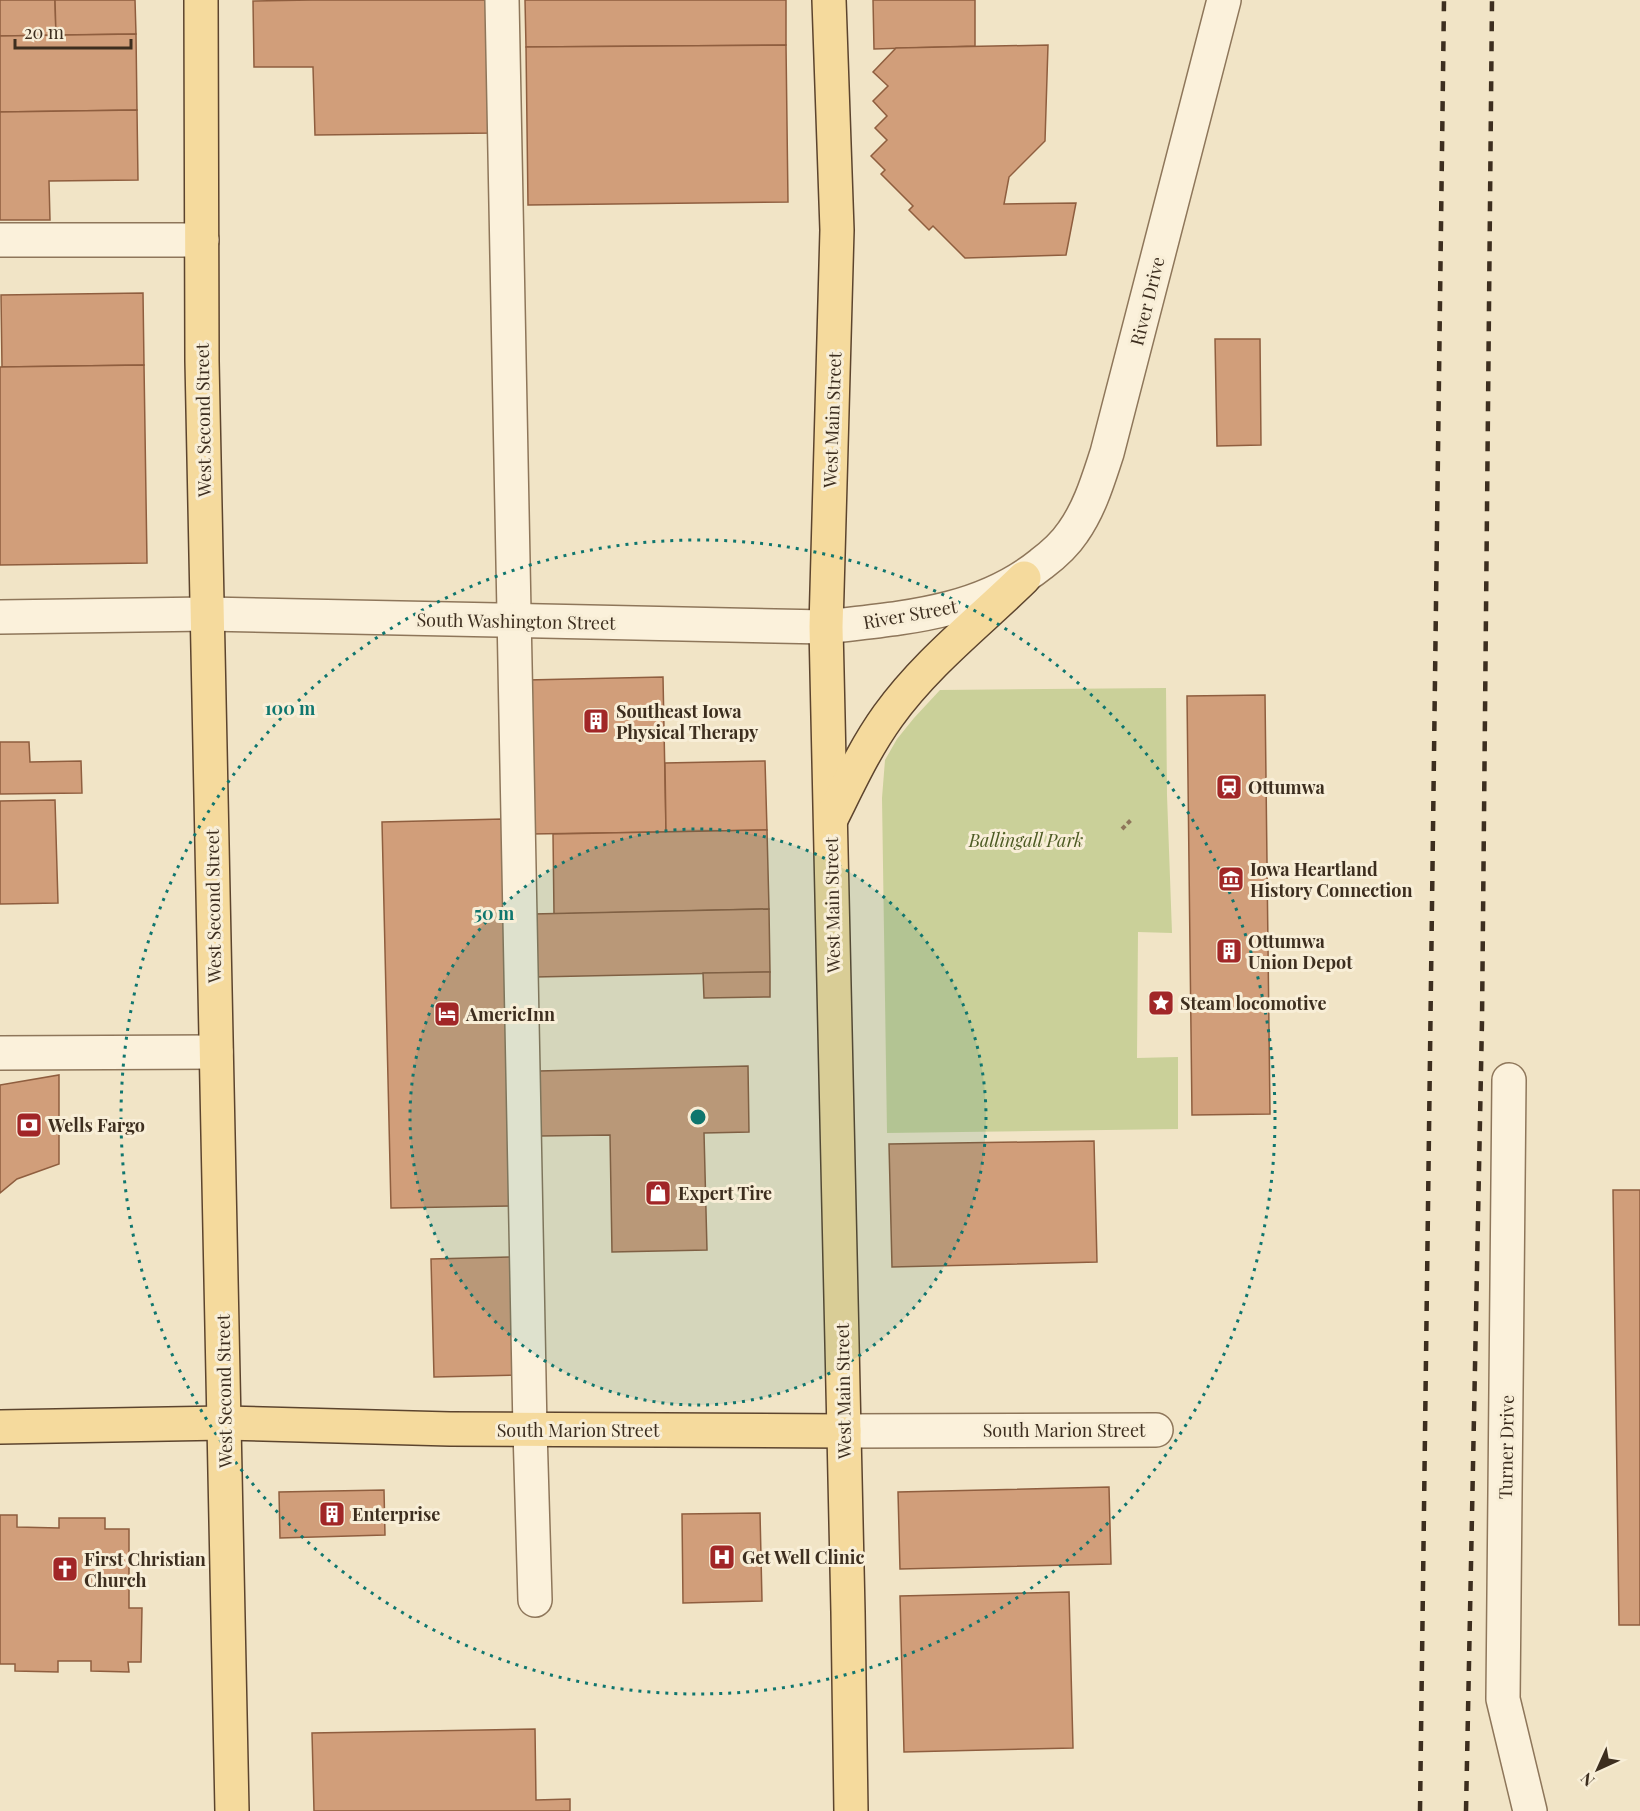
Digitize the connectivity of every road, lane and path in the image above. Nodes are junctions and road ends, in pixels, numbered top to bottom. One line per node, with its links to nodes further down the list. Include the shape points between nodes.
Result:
1 (201, 0): 6 (main road, West Second Street)
2 (502, 0): 10 (street)
3 (829, 0): 11 (main road, West Main Street, via 837,230)
4 (1224, 0): 7 (street, River Drive, via 1107,453 1091,499 1073,532)
5 (0, 240): 6 (street)
6 (202, 240): 8 (main road, West Second Street)
7 (1024, 578): 11 (street, River Street, via 949,610); 13 (main road, via 901,699 867,749)
8 (207, 614): 9 (street, South Washington Street); 10 (street, South Washington Street); 15 (main road, West Second Street)
9 (0, 617)
10 (514, 620): 11 (street, South Washington Street); 20 (street)
11 (826, 627): 13 (main road, West Main Street)
12 (1132, 819): 14 (path)
13 (830, 822): 22 (main road, West Main Street)
14 (1122, 829)
15 (216, 1052): 16 (street); 18 (main road, West Second Street)
16 (0, 1053)
17 (1509, 1080): 26 (street, Turner Drive, via 1503,1699)
18 (224, 1424): 19 (main road, South Marion Street); 20 (main road, South Marion Street); 24 (main road, West Second Street)
19 (0, 1427)
20 (530, 1430): 22 (main road, South Marion Street); 23 (street)
21 (1156, 1430): 22 (street, South Marion Street)
22 (844, 1431): 25 (main road, West Main Street)
23 (536, 1599)
24 (232, 1811)
25 (851, 1811)
26 (1530, 1811)

